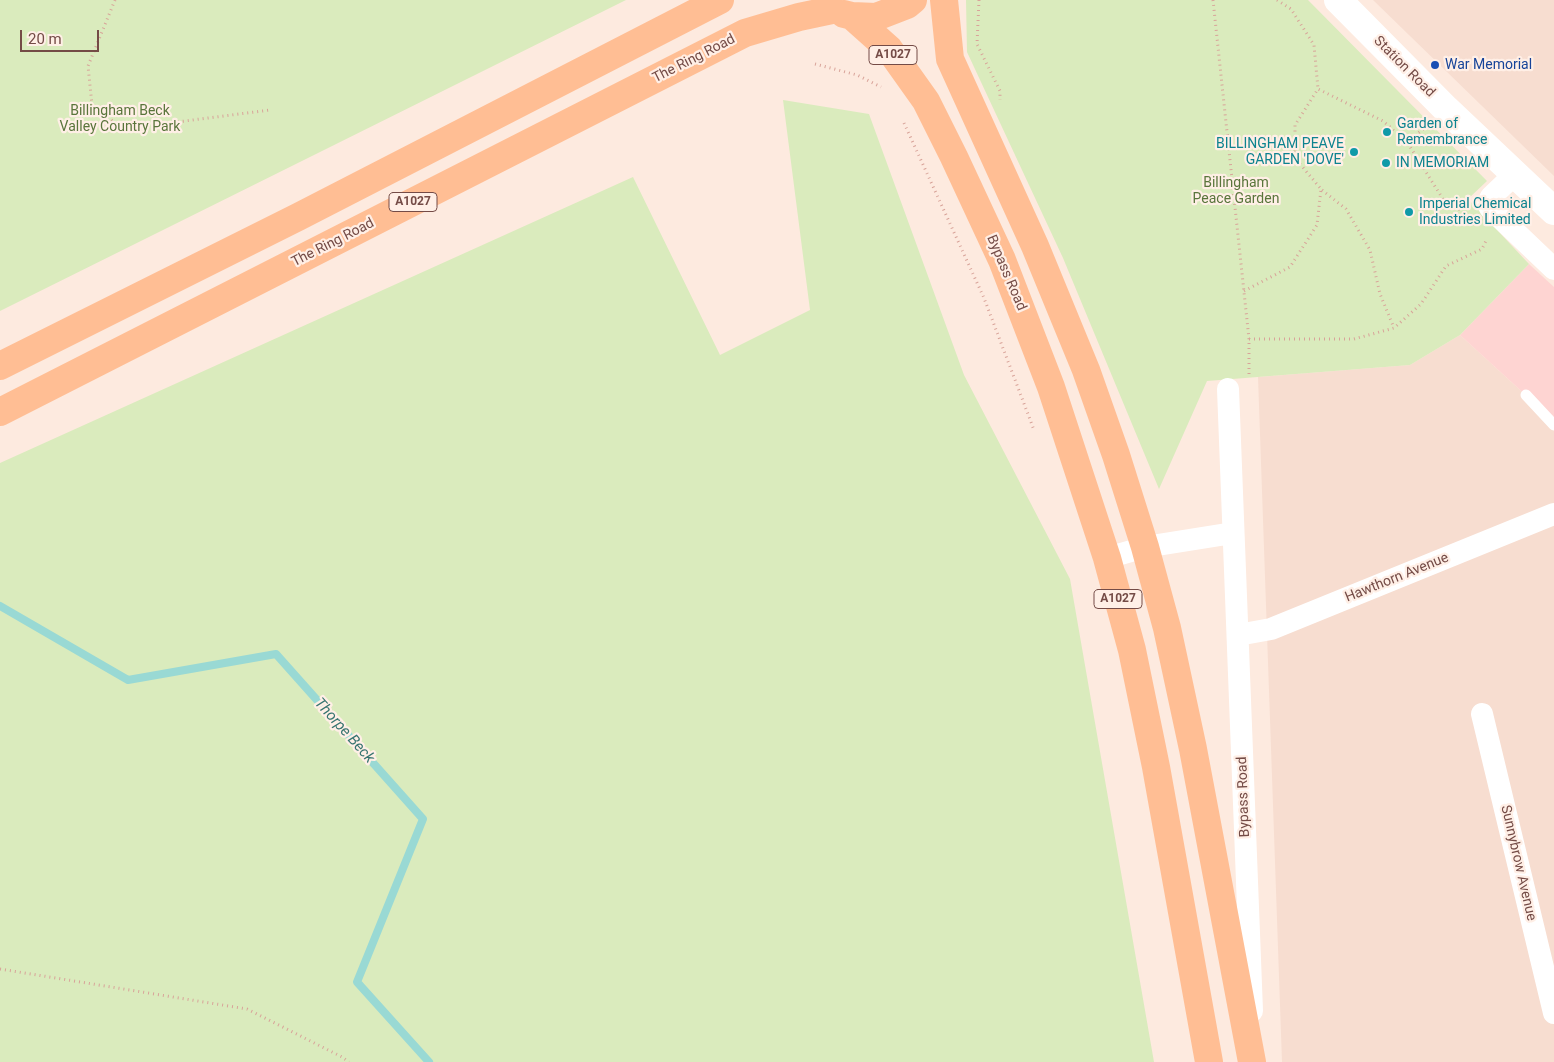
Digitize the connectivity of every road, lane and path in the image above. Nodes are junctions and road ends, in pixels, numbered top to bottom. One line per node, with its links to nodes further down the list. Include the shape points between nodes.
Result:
1 (115, 0): 14 (path, via 88,66 92,105 123,129)
2 (720, 0): 24 (main road, A1027)
3 (913, 0): 9 (main road, A1027, via 876,17)
4 (944, 0): 32 (main road, Bypass Road / A1027, via 950,59 1035,246 1086,370)
5 (979, 0): 13 (path, via 977,44)
6 (1213, 0): 21 (path)
7 (1277, 0): 11 (path, via 1291,9 1314,46)
8 (1338, 0): 16 (street, Station Road)
9 (834, 9): 27 (main road, The Ring Road / A1027, via 745,33); 33 (main road, Bypass Road / A1027, via 889,49 926,101 954,157 1002,260 1051,387)
10 (815, 64): 12 (path, via 857,75)
11 (1318, 89): 17 (path, via 1295,125 1295,158); 19 (path, via 1384,121 1407,142 1443,199 1475,219)
12 (888, 90)
13 (1000, 90)
14 (270, 110)
15 (919, 153): 29 (path, via 984,298)
16 (1516, 174): 18 (street, Station Road); 19 (street, via 1488,203)
17 (1321, 189): 21 (path, via 1317,225 1290,267); 22 (path, via 1346,209 1370,250 1380,294)
18 (1554, 211)
19 (1498, 215): 20 (street); 22 (path, via 1482,249 1446,266 1421,304)
20 (1554, 269)
21 (1244, 291): 23 (path)
22 (1394, 328): 23 (path, via 1354,339)
23 (1249, 340): 25 (path, via 1249,388)
24 (0, 366)
25 (1228, 389): 31 (street, Bypass Road)
26 (1526, 395): 28 (lane)
27 (0, 412)
28 (1554, 425)
29 (1036, 435)
30 (1554, 514): 34 (street, Hawthorn Avenue, via 1271,629)
31 (1233, 533): 32 (street); 34 (street, Bypass Road)
32 (1145, 548): 33 (street); 40 (main road, Bypass Road / A1027, via 1193,749)
33 (1107, 558): 39 (main road, Bypass Road / A1027, via 1132,650 1156,767)
34 (1238, 635): 40 (street, Bypass Road)
35 (1482, 714): 37 (street, Sunnybrow Avenue)
36 (0, 969): 38 (path, via 247,1009)
37 (1554, 1013)
38 (348, 1062)
39 (1210, 1062)
40 (1253, 1062)

